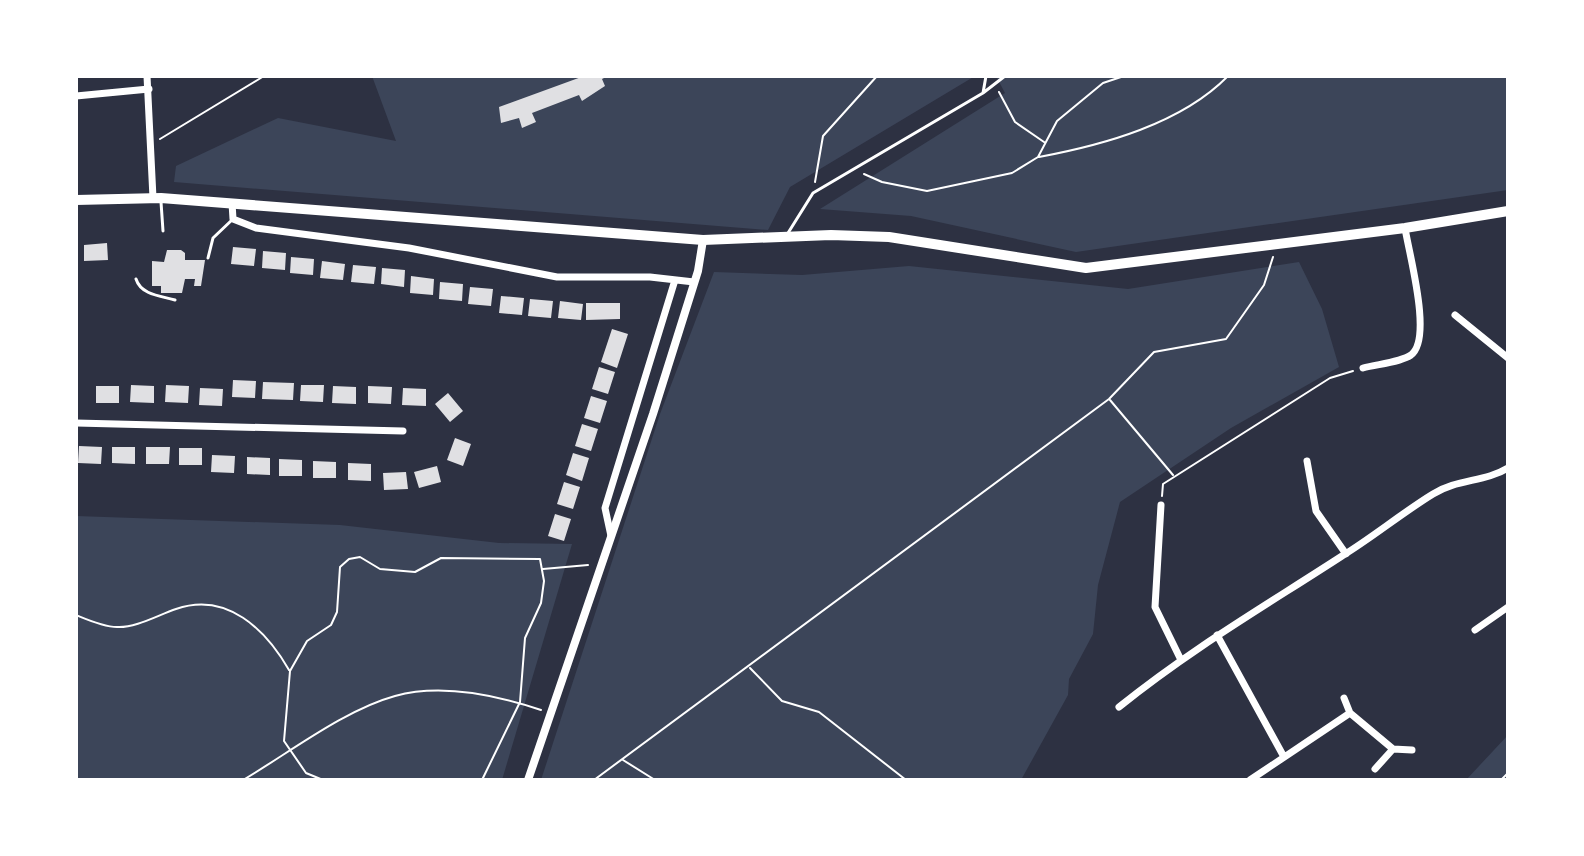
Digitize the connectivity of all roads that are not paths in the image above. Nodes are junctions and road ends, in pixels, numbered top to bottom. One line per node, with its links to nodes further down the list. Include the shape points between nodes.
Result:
1 (147, 76): 4 (street)
2 (986, 76): 5 (lane)
3 (1005, 76): 5 (lane)
4 (149, 89): 6 (street); 7 (street)
5 (983, 93): 14 (lane, via 813,193)
6 (76, 96)
7 (157, 198): 8 (main road); 9 (main road); 13 (lane)
8 (76, 200)
9 (232, 203): 11 (street); 15 (main road)
10 (1508, 211): 12 (main road)
11 (233, 219): 16 (lane, via 213,238); 18 (street, via 256,228 409,248 557,277)
12 (1405, 228): 14 (main road, via 1086,268 889,237); 23 (street, via 1422,327 1419,345 1410,356)
13 (163, 231)
14 (785, 238): 15 (main road)
15 (703, 240): 19 (street)
16 (208, 258)
17 (136, 279): 20 (lane, via 148,293)
18 (675, 280): 19 (street); 29 (street, via 605,508)
19 (694, 282): 29 (street)
20 (175, 300)
21 (1455, 315): 22 (street)
22 (1508, 358)
23 (1363, 368)
24 (76, 423): 25 (street)
25 (403, 431)
26 (1307, 461): 30 (street, via 1316,511)
27 (1508, 468): 30 (street, via 1435,492)
28 (1161, 505): 34 (street, via 1155,607)
29 (611, 536): 42 (street)
30 (1346, 554): 33 (street)
31 (1508, 607): 32 (street)
32 (1475, 630)
33 (1217, 635): 34 (street); 40 (street)
34 (1180, 658): 36 (street)
35 (1344, 698): 37 (street)
36 (1119, 707)
37 (1350, 713): 38 (street); 40 (street)
38 (1393, 749): 39 (street); 41 (street)
39 (1412, 750)
40 (1284, 757): 43 (street)
41 (1375, 769)
42 (528, 780)
43 (1250, 780)

